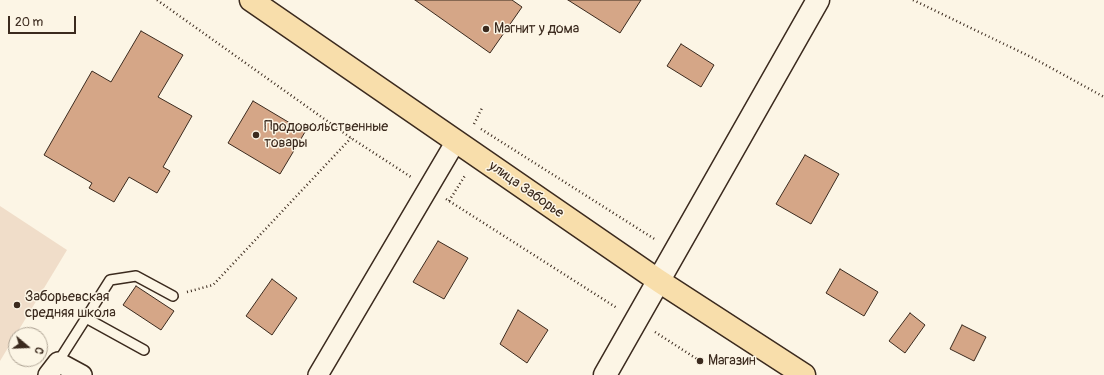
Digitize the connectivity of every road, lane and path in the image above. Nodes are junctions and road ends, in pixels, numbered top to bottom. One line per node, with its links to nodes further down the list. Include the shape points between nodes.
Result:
1 (157, 0): 7 (path)
2 (251, 0): 8 (main road, улица Заборье)
3 (818, 0): 11 (street)
4 (913, 0): 5 (path, via 1033,58)
5 (1104, 97)
6 (482, 108): 10 (path, via 473,123)
7 (351, 138): 9 (path); 12 (path, via 213,285)
8 (456, 141): 9 (street); 11 (main road, улица Заборье)
9 (428, 187): 14 (path); 19 (street)
10 (661, 243)
11 (659, 281): 14 (street); 21 (main road, улица Заборье)
12 (173, 296): 13 (lane, via 136,276 110,280)
13 (86, 318): 15 (lane); 17 (lane)
14 (636, 321): 16 (path); 20 (street)
15 (144, 350)
16 (700, 361)
17 (53, 368): 18 (street)
18 (82, 375)
19 (318, 375)
20 (605, 375)
21 (804, 375)

